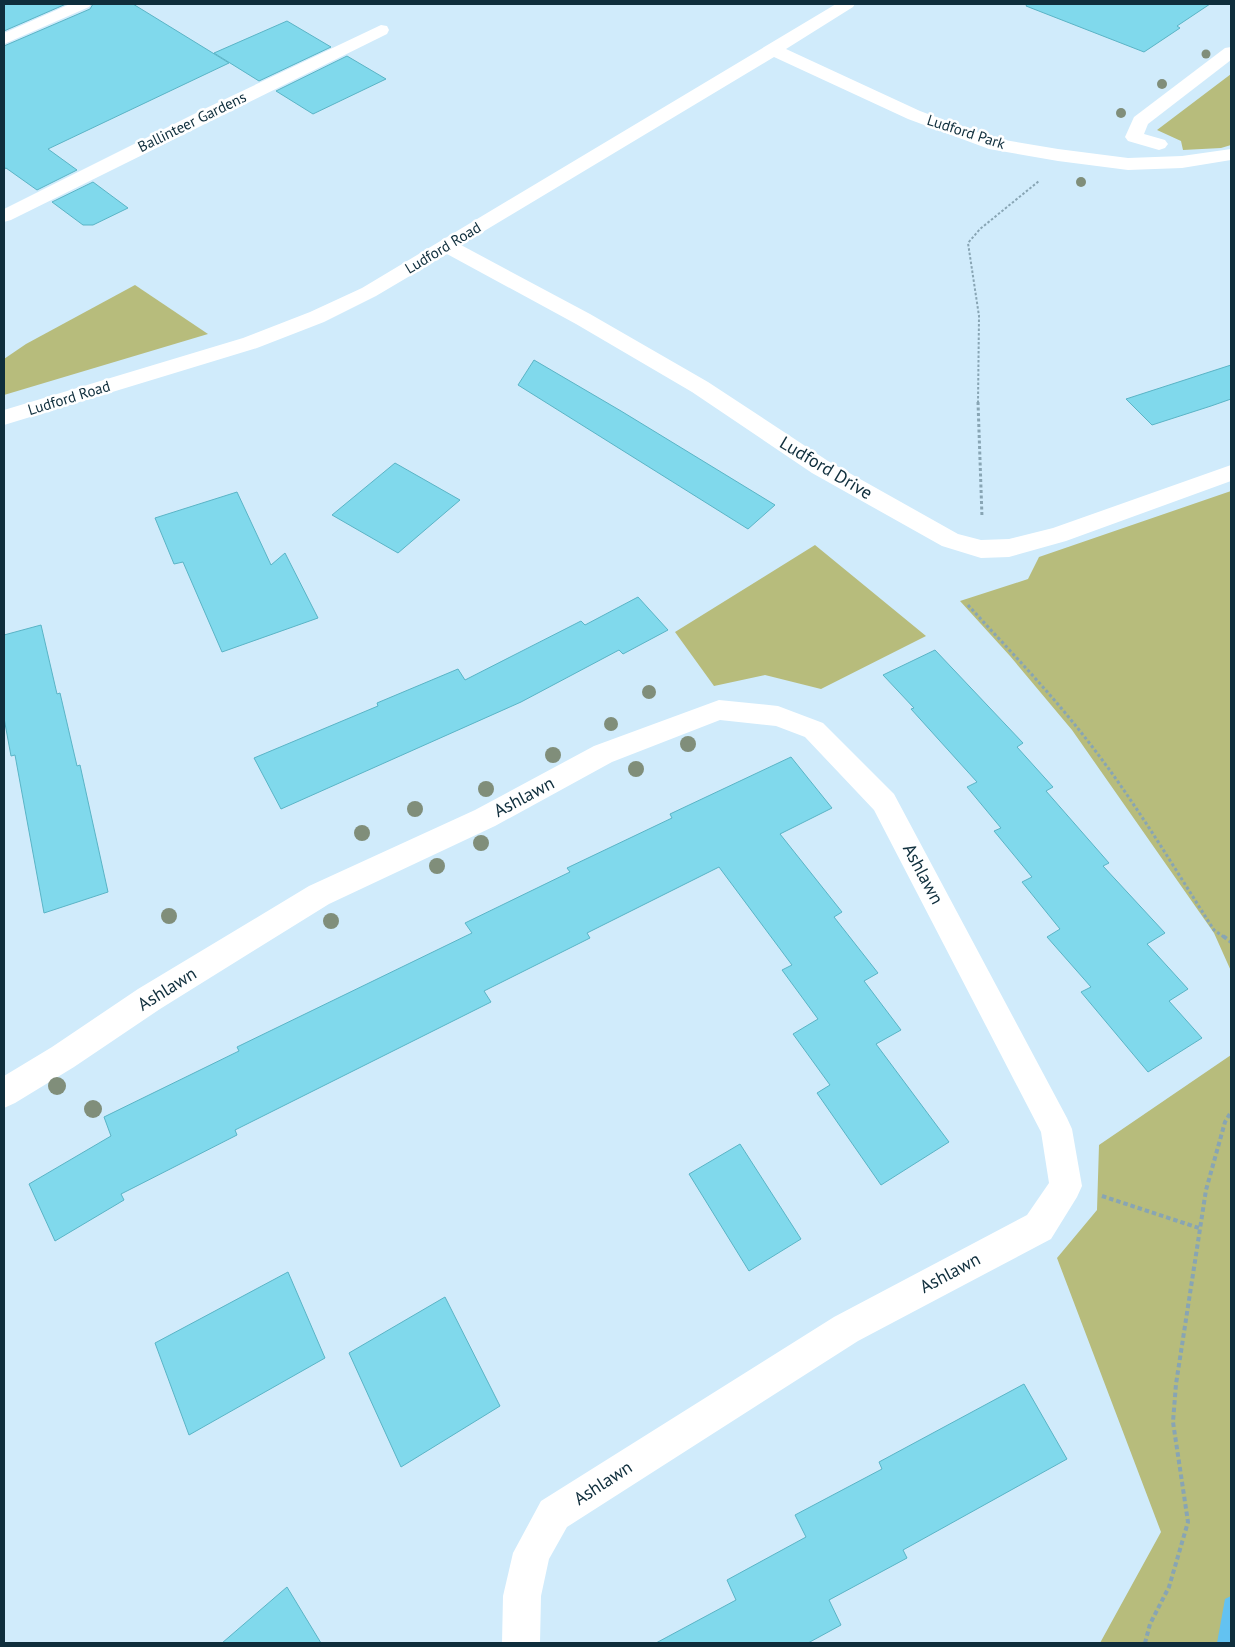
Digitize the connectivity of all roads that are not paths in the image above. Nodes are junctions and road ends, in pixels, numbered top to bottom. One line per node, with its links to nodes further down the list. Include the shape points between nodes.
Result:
1 (84, 4): 4 (street)
2 (847, 4): 5 (street, Ludford Road)
3 (381, 30): 9 (street, Ballinteer Gardens)
4 (4, 39)
5 (774, 50): 8 (street, Ludford Park, via 914,114 989,142 1128,164 1182,162); 10 (street, Ludford Road)
6 (1231, 52): 7 (street, via 1140,121 1134,136)
7 (1159, 144)
8 (1231, 155)
9 (4, 216)
10 (448, 246): 11 (street, Ludford Road, via 369,292 250,343); 12 (street, Ludford Drive, via 700,387 820,467 950,540 981,549 1009,548 1058,536)
11 (4, 418)
12 (1231, 474)
13 (4, 1094): 14 (street, Ashlawn, via 149,999 319,895 485,818 604,754 719,710 778,716 814,730 884,802 1056,1129 1066,1186 1039,1227 846,1329 554,1514 532,1553 522,1596)
14 (521, 1643)

